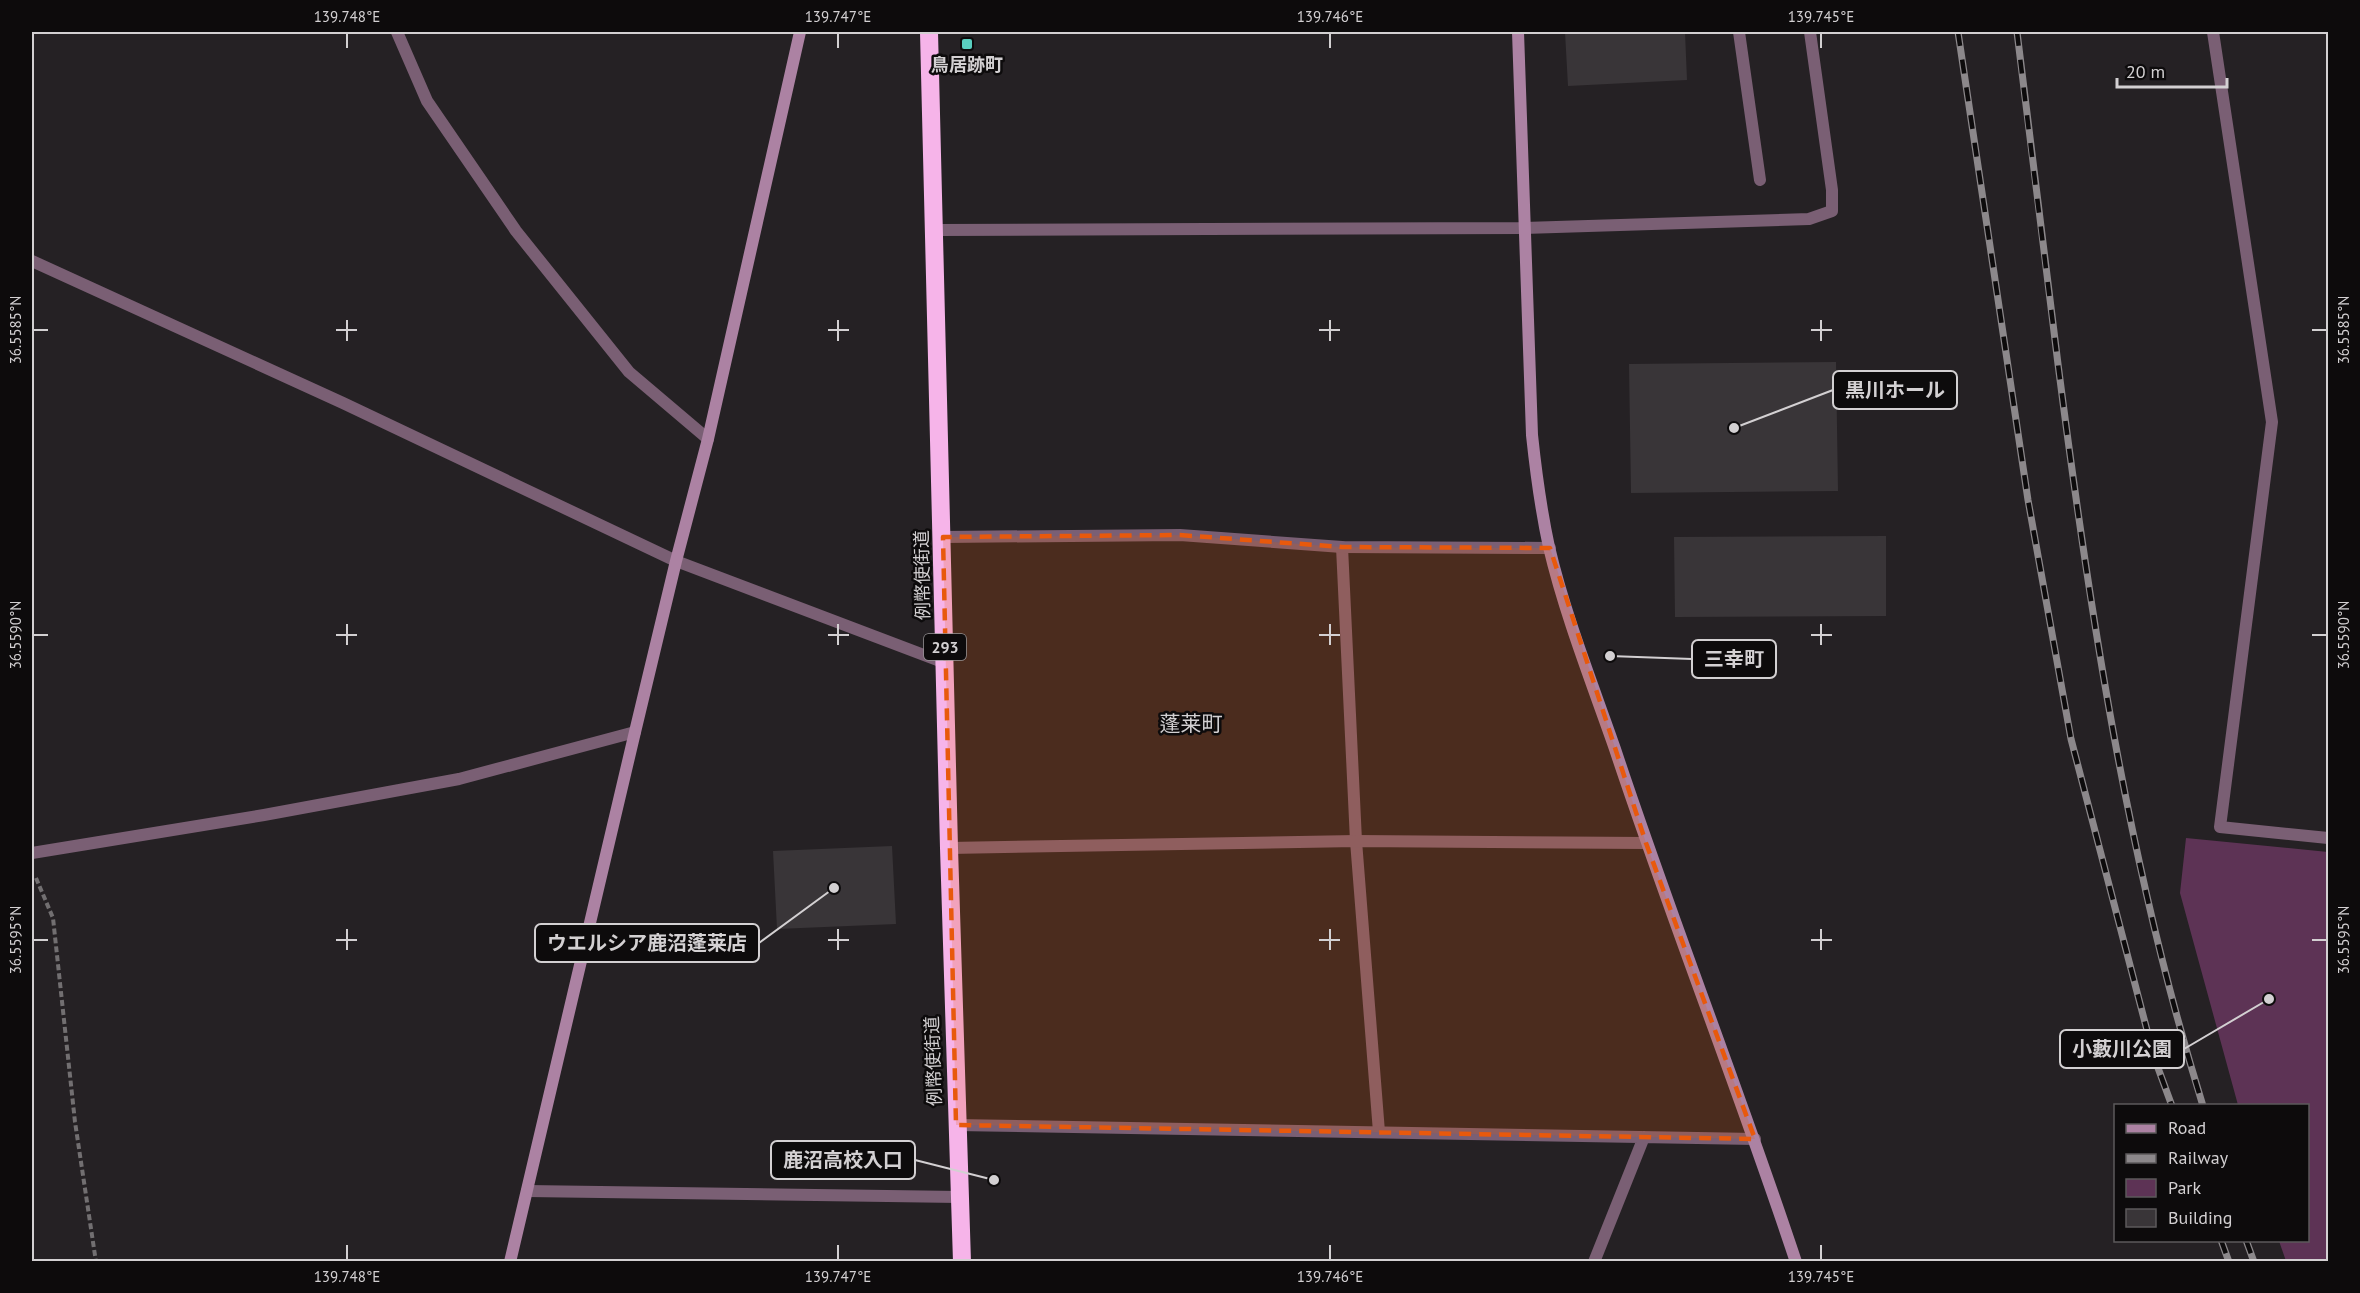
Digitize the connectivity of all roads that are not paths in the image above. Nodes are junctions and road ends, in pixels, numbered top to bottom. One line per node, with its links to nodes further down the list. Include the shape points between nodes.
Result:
1 (397, 32): 12 (street, via 427,101 516,231 629,372)
2 (800, 32): 12 (street)
3 (929, 32): 10 (highway, 例幣使街道 / 293)
4 (1518, 32): 9 (street)
5 (1739, 32): 8 (street)
6 (1810, 32): 9 (street, via 1832,211 1809,219)
7 (2213, 32): 19 (street, via 2272,422 2220,827)
8 (1761, 180)
9 (1524, 228): 10 (street); 15 (street, via 1532,435)
10 (936, 230): 13 (highway, 例幣使街道 / 293)
11 (32, 261): 16 (street)
12 (708, 439): 16 (street)
13 (943, 537): 14 (street, via 1180,535); 17 (highway, 例幣使街道 / 293)
14 (1342, 547): 15 (street); 20 (street)
15 (1550, 548): 21 (street)
16 (676, 561): 17 (street); 18 (street)
17 (945, 663): 22 (highway, 例幣使街道 / 293)
18 (635, 732): 23 (street, via 459,779); 28 (street)
19 (2328, 838)
20 (1356, 841): 21 (street); 22 (street); 25 (street)
21 (1646, 843): 27 (street)
22 (949, 848): 24 (highway, 例幣使街道 / 293)
23 (32, 853)
24 (956, 1125): 25 (street); 29 (highway, 例幣使街道 / 293)
25 (1379, 1132): 26 (street)
26 (1644, 1137): 27 (street); 32 (street)
27 (1755, 1139): 33 (street)
28 (527, 1191): 29 (street); 30 (street)
29 (959, 1197): 31 (highway, 例幣使街道 / 293)
30 (510, 1262)
31 (962, 1262)
32 (1594, 1262)
33 (1796, 1262)

